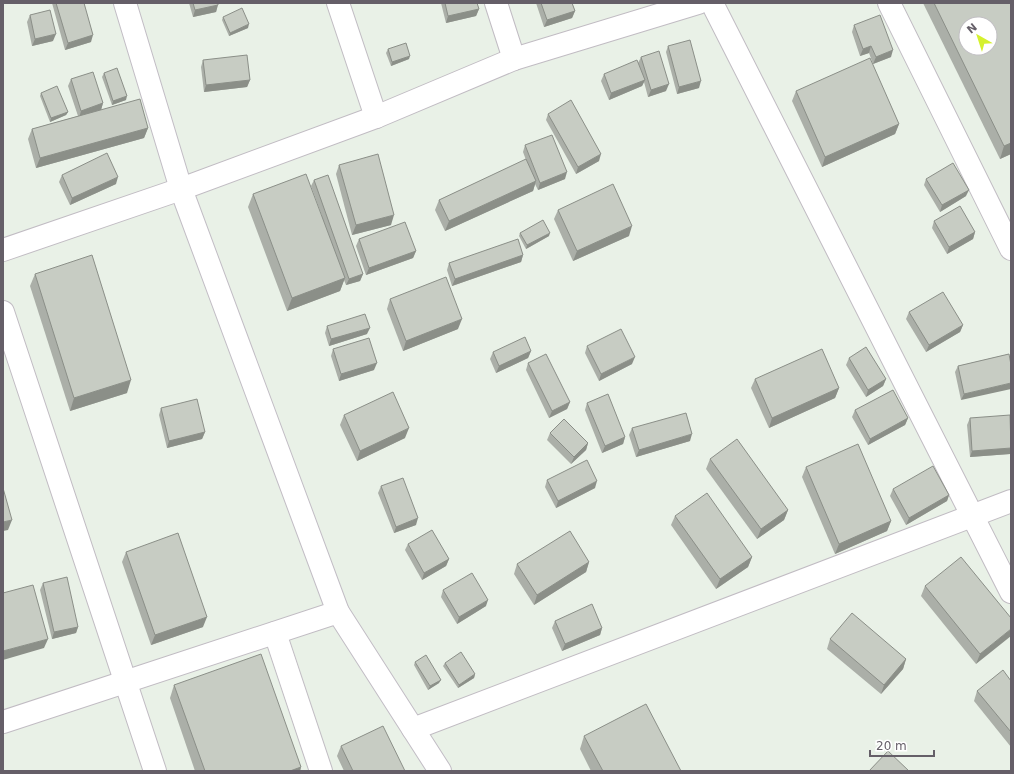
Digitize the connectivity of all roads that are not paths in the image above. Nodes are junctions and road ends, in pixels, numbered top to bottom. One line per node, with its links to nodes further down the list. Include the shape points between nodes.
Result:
1 (125, 3): 9 (street)
2 (338, 3): 8 (street)
3 (496, 3): 7 (street)
4 (698, 3): 7 (street)
5 (712, 3): 14 (street)
6 (889, 3): 10 (street)
7 (514, 59): 8 (street)
8 (376, 117): 9 (street)
9 (181, 189): 11 (street); 16 (street)
10 (1011, 249)
11 (3, 250)
12 (3, 312): 18 (street)
13 (1011, 501): 14 (street)
14 (972, 516): 15 (street); 20 (street)
15 (1011, 592)
16 (338, 612): 17 (street); 20 (street)
17 (275, 633): 18 (street); 22 (street)
18 (125, 682): 19 (street); 21 (street)
19 (3, 722)
20 (413, 729): 23 (street)
21 (155, 771)
22 (321, 771)
23 (440, 771)

